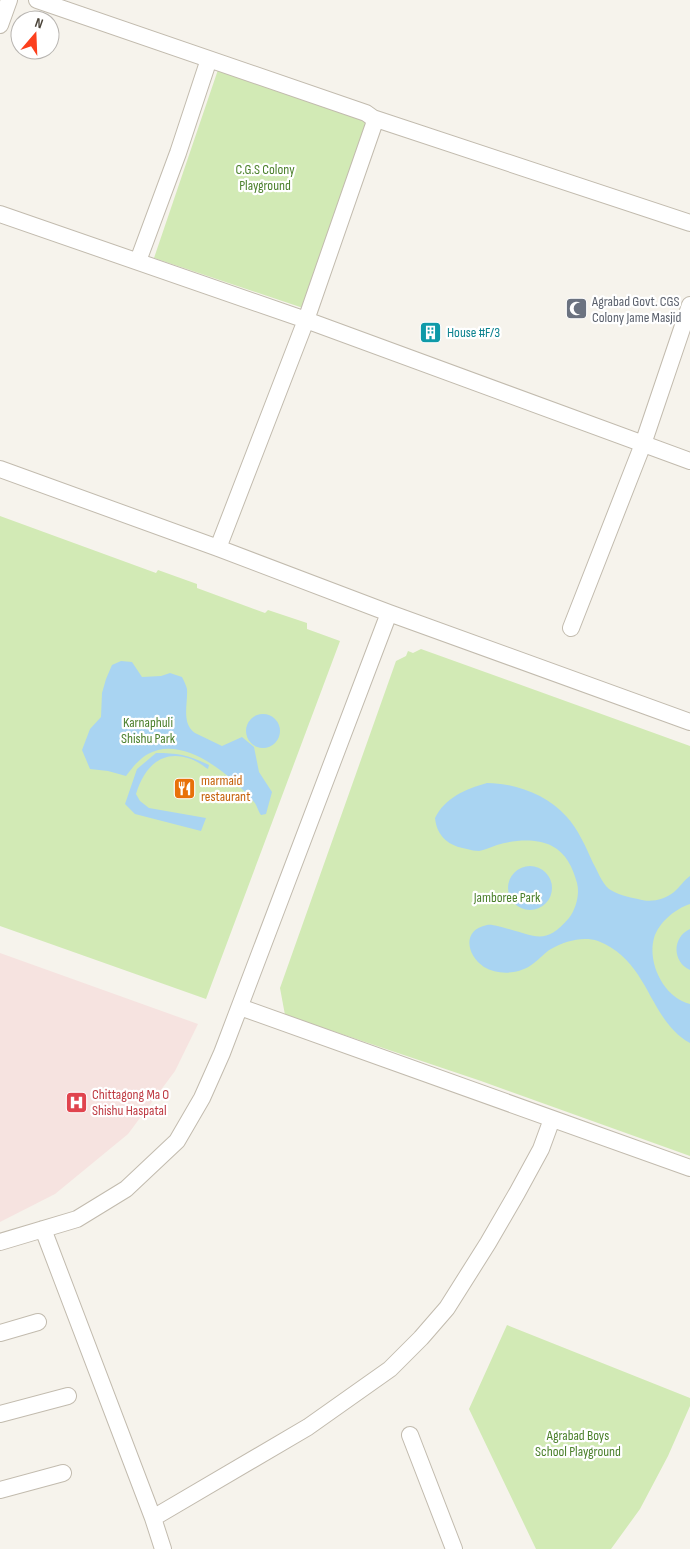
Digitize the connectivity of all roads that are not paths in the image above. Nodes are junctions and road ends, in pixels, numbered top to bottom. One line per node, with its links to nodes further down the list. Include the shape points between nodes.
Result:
1 (9, 0): 3 (street)
2 (38, 0): 4 (street)
3 (0, 25)
4 (210, 59): 5 (street, via 366,112); 8 (street)
5 (373, 118): 7 (street); 10 (street, via 374,124)
6 (0, 214): 8 (street)
7 (690, 223)
8 (138, 261): 10 (street)
9 (690, 305): 11 (street)
10 (306, 320): 11 (street); 14 (street)
11 (642, 444): 12 (street); 16 (street)
12 (690, 461)
13 (0, 469): 14 (street)
14 (218, 548): 15 (street)
15 (389, 613): 17 (street); 18 (street)
16 (571, 628)
17 (690, 722)
18 (240, 1007): 19 (street); 21 (street, via 202,1098 177,1141 126,1189 77,1219)
19 (552, 1119): 20 (street); 30 (street, via 541,1149 517,1193 447,1308 390,1369 308,1427)
20 (690, 1168)
21 (43, 1229): 22 (street); 30 (street)
22 (0, 1242)
23 (38, 1322): 24 (street)
24 (0, 1332)
25 (68, 1396): 26 (street)
26 (0, 1414)
27 (410, 1435): 32 (street)
28 (63, 1473): 29 (street)
29 (0, 1490)
30 (153, 1518): 31 (street)
31 (163, 1549)
32 (454, 1549)

